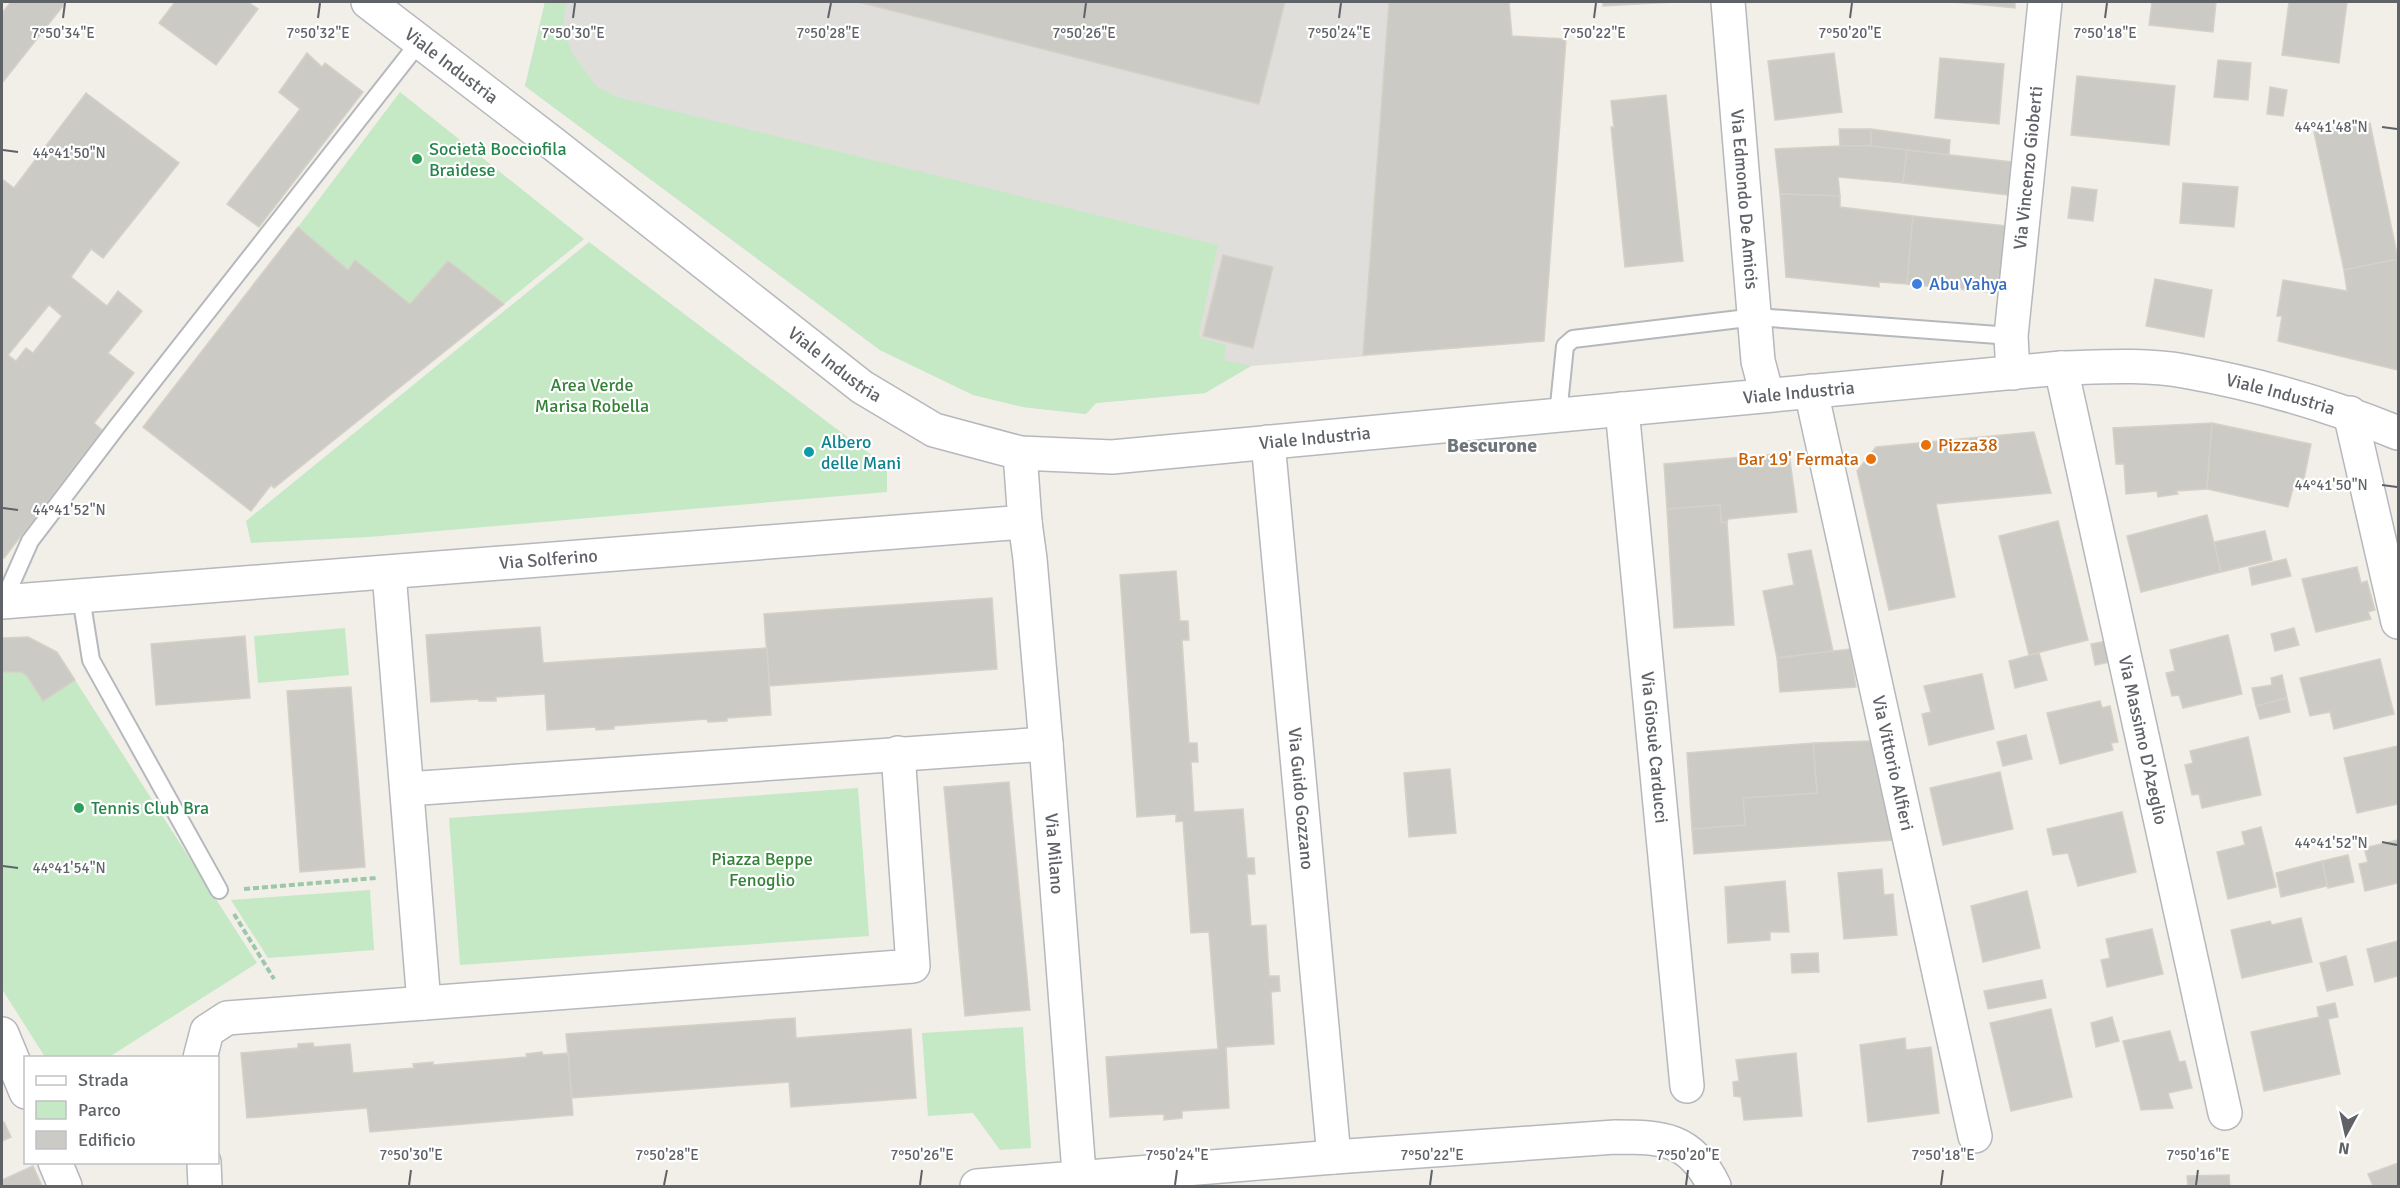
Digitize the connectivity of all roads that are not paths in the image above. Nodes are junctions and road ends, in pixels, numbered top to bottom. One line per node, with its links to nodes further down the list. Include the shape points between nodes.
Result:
1 (368, 2): 4 (street, Viale Industria)
2 (1728, 2): 5 (street, Via Edmondo De Amicis)
3 (2045, 2): 6 (street, Via Vincenzo Gioberti)
4 (421, 40): 16 (street, Viale Industria, via 862,387 934,430); 20 (lane, via 30,541)
5 (1755, 317): 6 (lane); 10 (street, Via Edmondo De Amicis, via 1758,361); 13 (lane, via 1573,339 1565,346)
6 (2011, 336): 8 (street, Via Vincenzo Gioberti)
7 (2061, 368): 8 (street, Viale Industria); 12 (street, Viale Industria, via 2116,366 2183,371); 31 (street, Via Massimo D'Azeglio)
8 (2013, 373): 9 (street, Viale Industria)
9 (1811, 391): 10 (street, Viale Industria); 32 (street, Via Vittorio Alfieri)
10 (1767, 395): 11 (street, Viale Industria)
11 (1622, 409): 13 (street, Viale Industria); 29 (street, Via Giosuè Carducci)
12 (2350, 413): 14 (street, Viale Industria); 21 (street)
13 (1558, 415): 15 (street, Viale Industria)
14 (2398, 433)
15 (1268, 442): 16 (street, Viale Industria, via 1112,457); 33 (street, Via Guido Gozzano)
16 (1020, 453): 17 (street)
17 (1024, 522): 18 (street, Via Solferino); 22 (street, Via Milano)
18 (389, 573): 19 (street, Via Solferino); 24 (street)
19 (81, 597): 20 (street, Via Solferino); 25 (lane, via 91,660)
20 (2, 602)
21 (2398, 622)
22 (1046, 744): 23 (street); 36 (street, Via Milano)
23 (898, 753): 24 (street); 26 (street, via 913,966)
24 (407, 789): 26 (street)
25 (219, 890)
26 (424, 1003): 28 (street, via 227,1018 207,1031)
27 (2, 1035): 30 (street)
28 (201, 1056)
29 (1688, 1086)
30 (24, 1087)
31 (2225, 1113)
32 (1975, 1136)
33 (1334, 1157): 36 (street); 40 (street, via 1656,1137 1680,1145 1698,1159)
34 (56, 1164): 37 (street)
35 (204, 1164): 38 (street)
36 (1080, 1183): 39 (street)
37 (65, 1186)
38 (205, 1186)
39 (977, 1186)
40 (1714, 1186)

